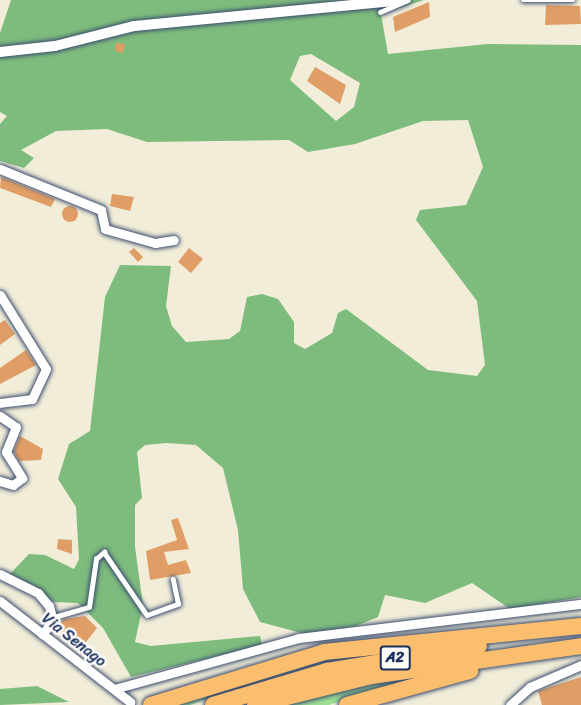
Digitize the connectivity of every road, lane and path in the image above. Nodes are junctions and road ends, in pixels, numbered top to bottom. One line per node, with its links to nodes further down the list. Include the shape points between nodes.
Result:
1 (402, 0): 6 (street, via 134,26 55,46)
2 (408, 0): 5 (lane)
3 (523, 0): 4 (lane)
4 (573, 0)
5 (380, 12)
6 (0, 52)
7 (0, 169): 8 (street, via 101,210 105,229 155,243)
8 (174, 240)
9 (0, 295): 10 (street, via 46,369 32,399)
10 (0, 403)
11 (0, 416): 12 (street, via 16,427 6,452 22,478 13,485)
12 (0, 481)
13 (0, 574): 17 (street, via 44,598)
14 (173, 580): 17 (lane, via 179,600 175,608 147,615 104,552 96,559 89,607)
15 (0, 601): 20 (street, Via Senago)
16 (581, 604): 24 (street, via 299,638)
17 (54, 617): 20 (street)
18 (581, 626): 26 (highway, via 324,652)
19 (581, 633): 27 (highway, A2, via 348,666)
20 (42, 634): 24 (street, Via Senago)
21 (581, 646): 28 (highway, A2, via 371,676)
22 (581, 653): 29 (highway, via 467,672)
23 (581, 665): 30 (street, via 530,687)
24 (114, 689): 25 (street, Via Senago)
25 (130, 702)
26 (151, 705)
27 (213, 705)
28 (255, 705)
29 (347, 705)
30 (510, 705)

